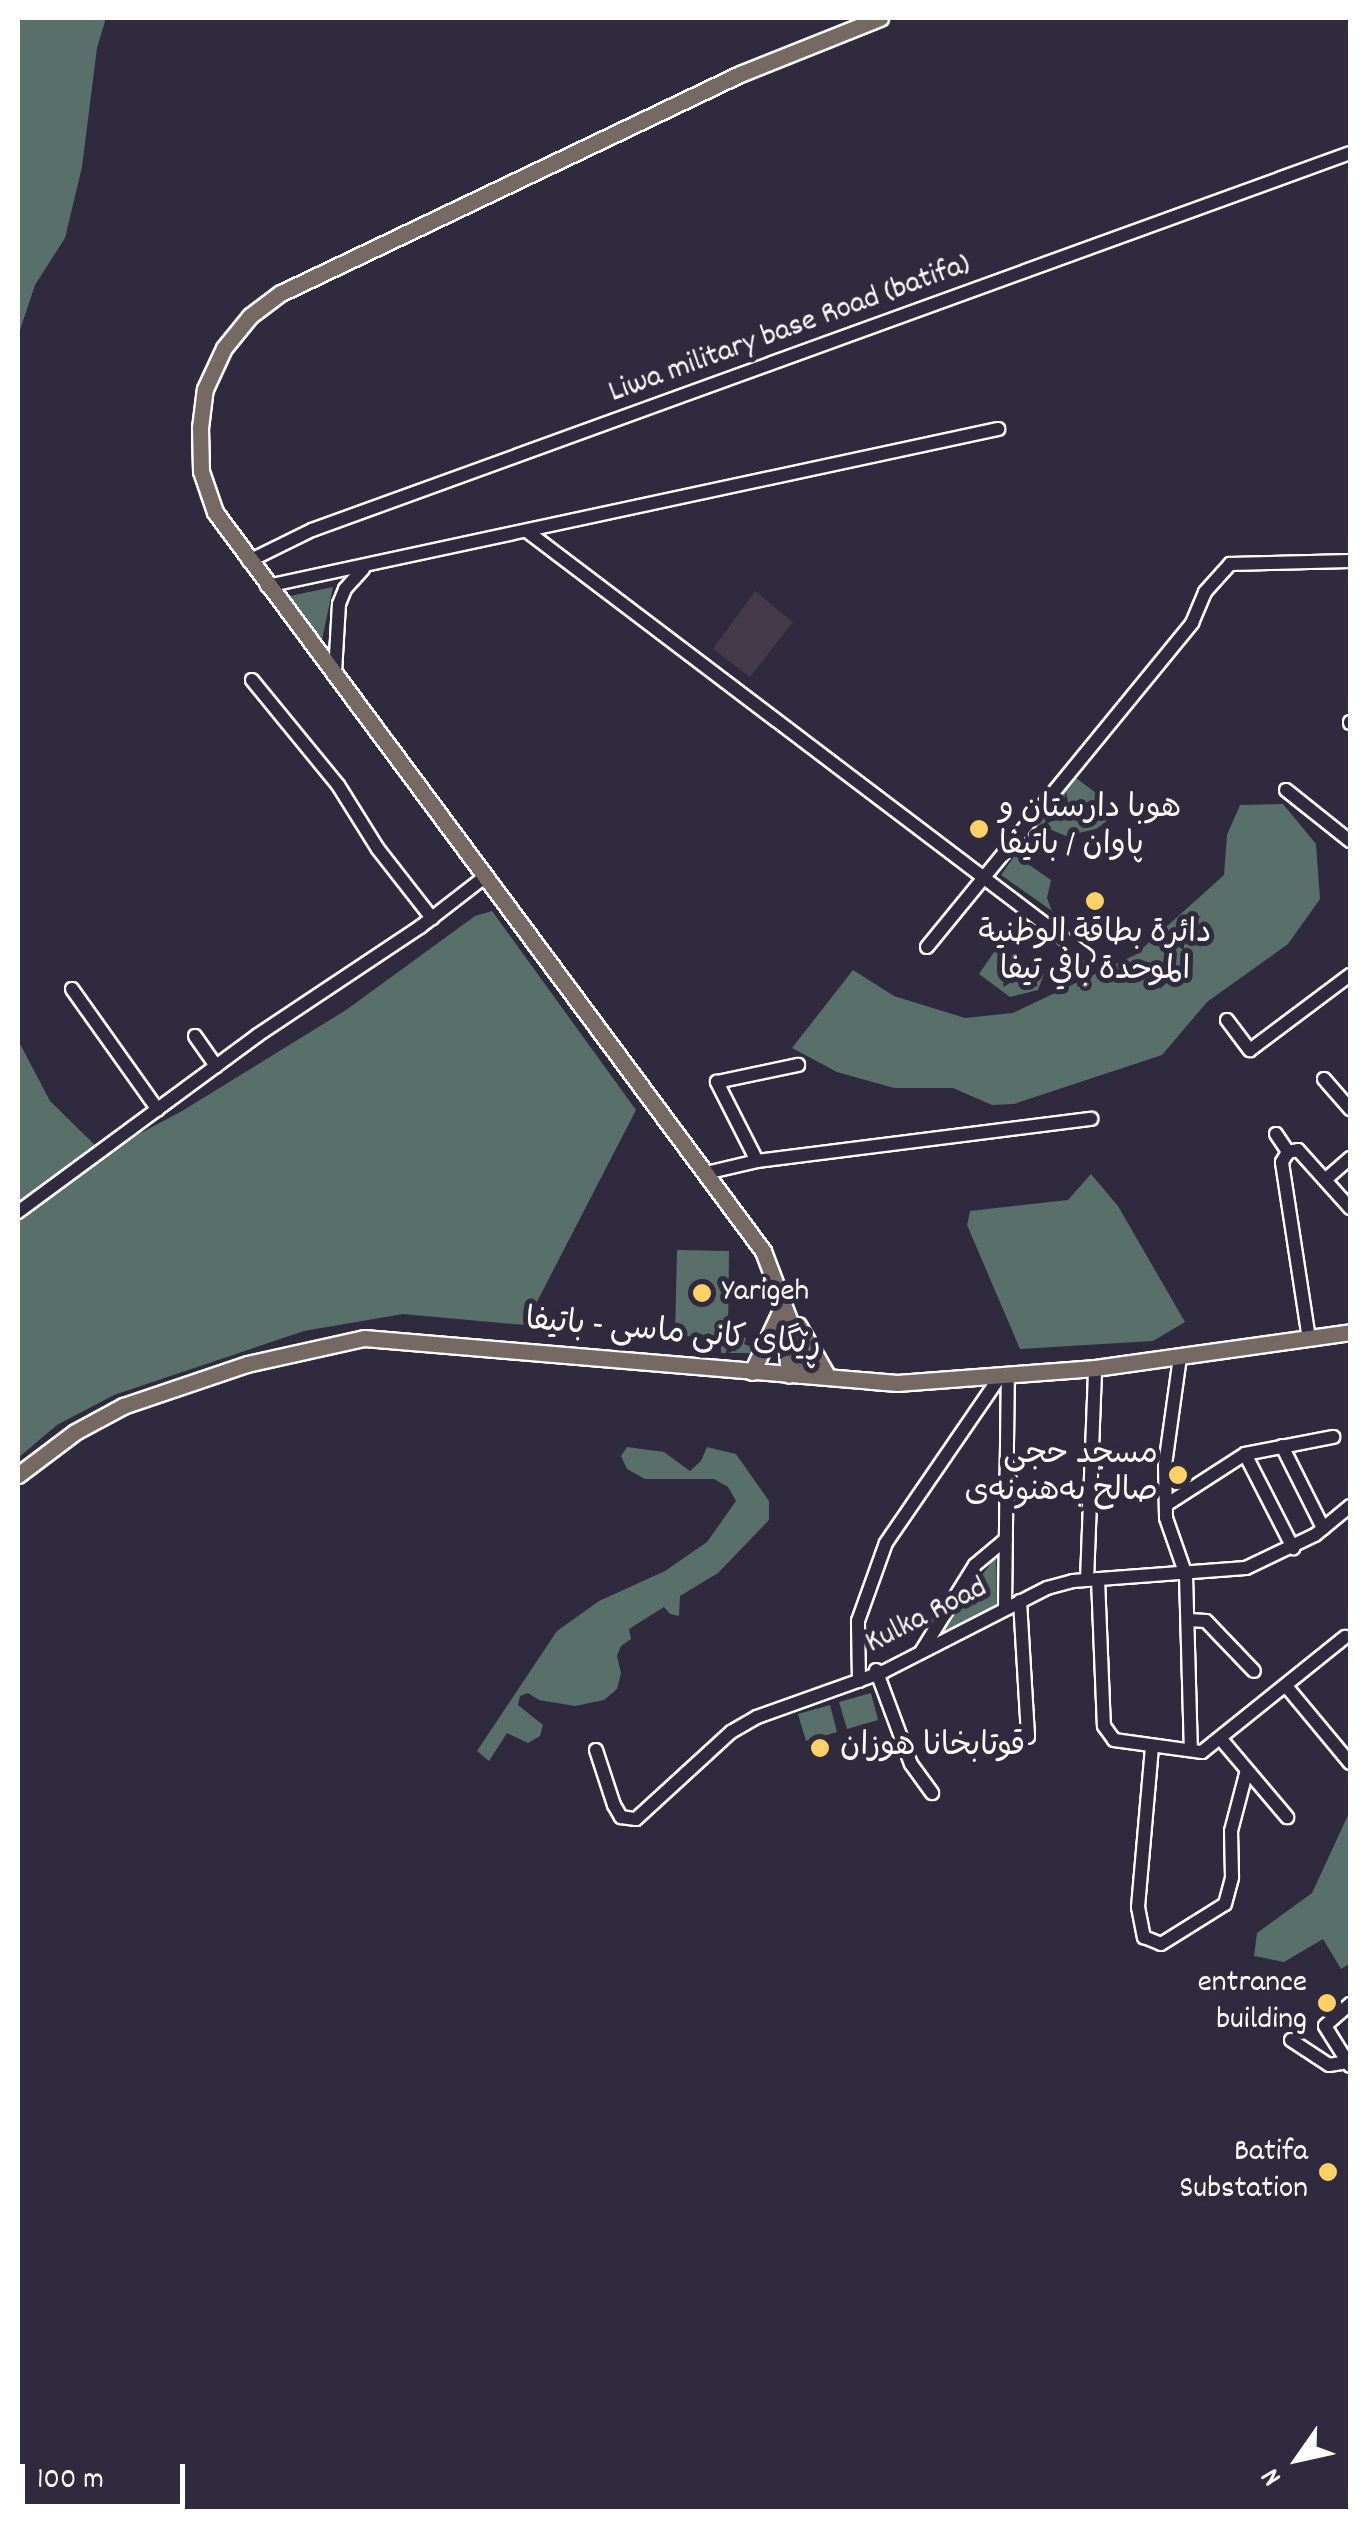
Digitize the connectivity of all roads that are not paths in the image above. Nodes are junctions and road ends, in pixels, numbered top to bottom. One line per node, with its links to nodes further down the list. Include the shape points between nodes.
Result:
1 (880, 18): 6 (main road, via 740,74 281,292 250,316 224,348 205,388 200,428 201,470 216,512)
2 (1350, 153): 6 (street, Liwa military base Road (batifa), via 312,530)
3 (998, 429): 4 (street)
4 (528, 532): 7 (street); 14 (street)
5 (1350, 561): 14 (street, via 1230,564 1205,592 1192,623)
6 (250, 562): 8 (main road)
7 (367, 566): 8 (street); 9 (street, via 339,604)
8 (268, 586): 9 (main road)
9 (335, 673): 13 (main road)
10 (252, 680): 15 (street, via 338,785)
11 (1286, 790): 12 (street)
12 (1350, 841)
13 (486, 876): 15 (street); 32 (main road)
14 (984, 878): 16 (street); 17 (street)
15 (432, 918): 23 (street)
16 (927, 947)
17 (1088, 956)
18 (1350, 975): 20 (street, via 1250,1050)
19 (72, 989): 26 (street)
20 (1227, 1020)
21 (195, 1036): 23 (street)
22 (798, 1065): 31 (street, via 717,1082)
23 (216, 1066): 26 (street)
24 (1324, 1079): 25 (street)
25 (1350, 1108)
26 (158, 1110): 35 (street)
27 (1090, 1118): 31 (street)
28 (1276, 1134): 29 (street)
29 (1288, 1152): 33 (street, via 1298,1150); 38 (street, via 1282,1162)
30 (1350, 1158): 33 (street)
31 (758, 1160): 32 (street)
32 (706, 1173): 36 (main road, via 762,1251)
33 (1326, 1179): 34 (street)
34 (1350, 1208)
35 (18, 1212)
36 (783, 1306): 41 (main road); 42 (main road); 44 (main road)
37 (1350, 1332): 38 (main road, ڕێگای کانی ماسی - باتيفا)
38 (1309, 1339): 39 (main road, ڕێگای کانی ماسی - باتيفا)
39 (1180, 1357): 40 (main road, ڕێگای کانی ماسی - باتيفا); 49 (street)
40 (1095, 1368): 43 (main road, ڕێگای کانی ماسی - باتيفا); 55 (street)
41 (752, 1372): 42 (main road, ڕێگای کانی ماسی - باتيفا); 48 (main road, ڕێگای کانی ماسی - باتيفا, via 432,1341 334,1342 122,1406)
42 (795, 1375): 44 (main road, ڕێگای کانی ماسی - باتيفا)
43 (1003, 1377): 44 (main road, ڕێگای کانی ماسی - باتيفا, via 896,1383); 52 (street); 63 (street, via 886,1543 858,1621)
44 (828, 1378)
45 (1334, 1437): 46 (street)
46 (1282, 1446): 47 (street); 51 (street)
47 (1245, 1454): 49 (street); 53 (street)
48 (18, 1475)
49 (1166, 1505): 54 (street)
50 (1350, 1506): 51 (street, Kulka Road)
51 (1323, 1528): 53 (street, Kulka Road)
52 (1006, 1538): 57 (street); 60 (street, via 974,1565)
53 (1292, 1548): 54 (street, Kulka Road, via 1246,1568)
54 (1186, 1575): 55 (street, Kulka Road); 58 (street)
55 (1093, 1580): 56 (street, Kulka Road); 67 (street, via 1106,1735)
56 (1020, 1601): 57 (street, Kulka Road); 65 (street)
57 (1005, 1608): 60 (street, Kulka Road)
58 (1188, 1620): 61 (street, via 1206,1621); 69 (street)
59 (1345, 1637): 64 (street)
60 (921, 1652): 62 (street, Kulka Road)
61 (1254, 1671)
62 (877, 1672): 63 (street, Kulka Road); 72 (street, via 911,1764)
63 (858, 1681): 68 (street, Kulka Road, via 730,1732 636,1819 621,1816 614,1805)
64 (1286, 1686): 66 (street); 70 (street)
65 (1028, 1737)
66 (1220, 1738): 69 (street, via 1202,1752); 71 (street)
67 (1152, 1747): 69 (street); 71 (street, via 1138,1907 1144,1937 1162,1944 1225,1904 1231,1832)
68 (596, 1750)
69 (1191, 1750)
70 (1350, 1763)
71 (1247, 1770): 73 (street)
72 (932, 1793)
73 (1287, 1818)
74 (1350, 2004): 76 (street, via 1325,2026)
75 (1291, 2040): 76 (street, via 1330,2065)
76 (1349, 2064)

